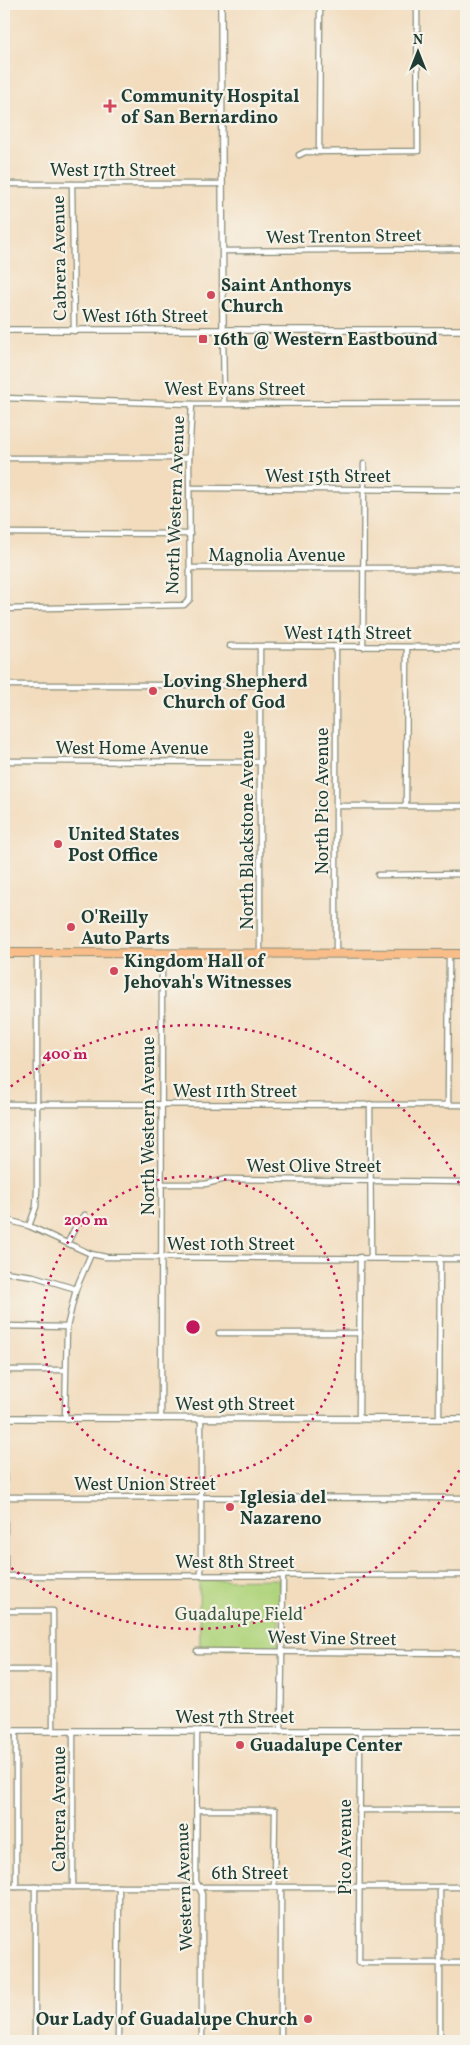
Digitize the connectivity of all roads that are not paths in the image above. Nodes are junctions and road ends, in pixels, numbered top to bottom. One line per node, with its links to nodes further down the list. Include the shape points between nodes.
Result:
1 (222, 4): 8 (street)
2 (320, 4): 4 (street)
3 (417, 4): 4 (street, via 418,151)
4 (319, 152): 5 (street)
5 (299, 155)
6 (4, 184): 7 (street, West 17th Street)
7 (72, 184): 8 (street, West 17th Street); 14 (street, Cabrera Avenue)
8 (222, 184): 10 (street)
9 (466, 249): 10 (street, West Trenton Street)
10 (223, 251): 12 (street)
11 (4, 330): 14 (street, West 16th Street)
12 (223, 330): 13 (street, West 16th Street); 14 (street, West 16th Street); 16 (street)
13 (466, 330)
14 (74, 331)
15 (4, 398): 18 (street, West Evans Street)
16 (224, 402): 17 (street, West Evans Street); 18 (street, West Evans Street)
17 (466, 403)
18 (192, 404): 20 (street, North Western Avenue)
19 (4, 458): 20 (street)
20 (189, 458): 22 (street, North Western Avenue)
21 (364, 464): 23 (street)
22 (190, 488): 23 (street, West 15th Street); 26 (street, North Western Avenue)
23 (364, 490): 24 (street, West 15th Street); 29 (street)
24 (466, 490)
25 (4, 532): 26 (street)
26 (190, 534): 27 (street, North Western Avenue)
27 (190, 568): 29 (street, Magnolia Avenue); 30 (street, North Western Avenue, via 190,600 184,605)
28 (466, 568): 29 (street, Magnolia Avenue)
29 (363, 569): 34 (street)
30 (4, 609)
31 (230, 646): 32 (street, West 14th Street)
32 (260, 647): 33 (street, West 14th Street); 38 (street, North Blackstone Avenue)
33 (336, 647): 34 (street, West 14th Street); 41 (street, North Pico Avenue)
34 (363, 647): 35 (street, West 14th Street)
35 (407, 647): 36 (street, West 14th Street); 42 (street)
36 (466, 647)
37 (4, 685): 38 (street)
38 (260, 685): 40 (street, North Blackstone Avenue)
39 (4, 761): 40 (street, West Home Avenue)
40 (261, 762): 49 (street, North Blackstone Avenue)
41 (336, 806): 42 (street); 50 (street, North Pico Avenue)
42 (406, 806): 43 (street)
43 (466, 806)
44 (466, 874): 45 (street)
45 (378, 875)
46 (4, 953): 47 (main road)
47 (37, 953): 48 (main road); 54 (street)
48 (162, 954): 49 (main road); 55 (street, North Western Avenue)
49 (260, 954): 50 (main road)
50 (336, 954): 51 (main road)
51 (449, 954): 52 (main road); 57 (street)
52 (466, 954)
53 (4, 1104): 54 (street, West 11th Street)
54 (36, 1104): 55 (street, West 11th Street); 64 (street, via 37,1190 36,1207)
55 (162, 1104): 56 (street, West 11th Street); 61 (street, North Western Avenue)
56 (370, 1104): 57 (street, West 11th Street); 59 (street)
57 (448, 1106): 58 (street, West 11th Street)
58 (466, 1106)
59 (370, 1180): 60 (street, West Olive Street); 61 (street, West Olive Street, via 226,1180 205,1184); 68 (street)
60 (466, 1182)
61 (162, 1184): 69 (street, North Western Avenue)
62 (85, 1215): 65 (street)
63 (4, 1219): 64 (street, West 10th Street)
64 (29, 1226): 65 (street, West 10th Street)
65 (68, 1242): 66 (street, West 10th Street)
66 (91, 1254): 69 (street, West 10th Street); 73 (street)
67 (360, 1257): 68 (street, West 10th Street); 69 (street, West 10th Street); 77 (street)
68 (371, 1257): 70 (street, West 10th Street)
69 (161, 1258): 82 (street, North Western Avenue)
70 (440, 1258): 71 (street, West 10th Street); 85 (street)
71 (466, 1259)
72 (4, 1272): 73 (street, via 32,1276)
73 (76, 1289): 75 (street)
74 (4, 1326): 75 (street)
75 (67, 1327): 79 (street)
76 (219, 1332): 77 (street)
77 (360, 1332): 84 (street)
78 (4, 1370): 79 (street)
79 (65, 1370): 81 (street)
80 (4, 1418): 81 (street, West 9th Street); 87 (street)
81 (65, 1418): 82 (street, West 9th Street)
82 (161, 1419): 83 (street, West 9th Street)
83 (201, 1419): 84 (street, West 9th Street); 88 (street)
84 (359, 1419): 85 (street, West 9th Street)
85 (439, 1419): 86 (street, West 9th Street)
86 (466, 1419)
87 (4, 1497): 88 (street, West Union Street); 92 (street)
88 (200, 1498): 89 (street, West Union Street); 93 (street)
89 (466, 1498)
90 (283, 1575): 91 (street, West 8th Street); 93 (street, West 8th Street); 96 (street)
91 (466, 1575)
92 (5, 1576): 93 (street, West 8th Street)
93 (201, 1576)
94 (4, 1611): 99 (street, via 53,1611)
95 (197, 1651): 96 (street, West Vine Street)
96 (281, 1651): 97 (street, West Vine Street); 106 (street)
97 (466, 1653)
98 (4, 1670): 99 (street)
99 (52, 1670): 100 (street)
100 (53, 1731): 103 (street, West 7th Street); 104 (street, West 7th Street)
101 (466, 1731): 107 (street, West 7th Street)
102 (4, 1732): 103 (street, West 7th Street)
103 (16, 1732): 112 (street)
104 (73, 1732): 105 (street, West 7th Street); 114 (street, Cabrera Avenue)
105 (197, 1732): 106 (street, West 7th Street); 108 (street, Western Avenue)
106 (281, 1732): 107 (street, West 7th Street)
107 (360, 1732): 109 (street, Pico Avenue)
108 (197, 1810): 116 (street, Western Avenue, via 196,1881); 117 (street, via 274,1810)
109 (359, 1810): 110 (street); 119 (street, Pico Avenue)
110 (466, 1810)
111 (4, 1887): 112 (street, 6th Street)
112 (16, 1887): 113 (street, 6th Street)
113 (35, 1887): 114 (street, 6th Street); 124 (street)
114 (73, 1887): 115 (street, 6th Street)
115 (118, 1887): 116 (street, 6th Street); 125 (street)
116 (199, 1887): 117 (street, 6th Street); 126 (street, Western Avenue, via 202,1894)
117 (274, 1887): 118 (street, 6th Street)
118 (281, 1887): 119 (street, 6th Street); 127 (street)
119 (359, 1887): 120 (street, 6th Street); 122 (street, Pico Avenue, via 359,1963)
120 (440, 1887): 121 (street, 6th Street); 122 (street)
121 (466, 1887)
122 (439, 1963): 123 (street); 128 (street)
123 (466, 1963)
124 (35, 2041)
125 (118, 2041)
126 (202, 2041)
127 (281, 2041)
128 (440, 2041)

